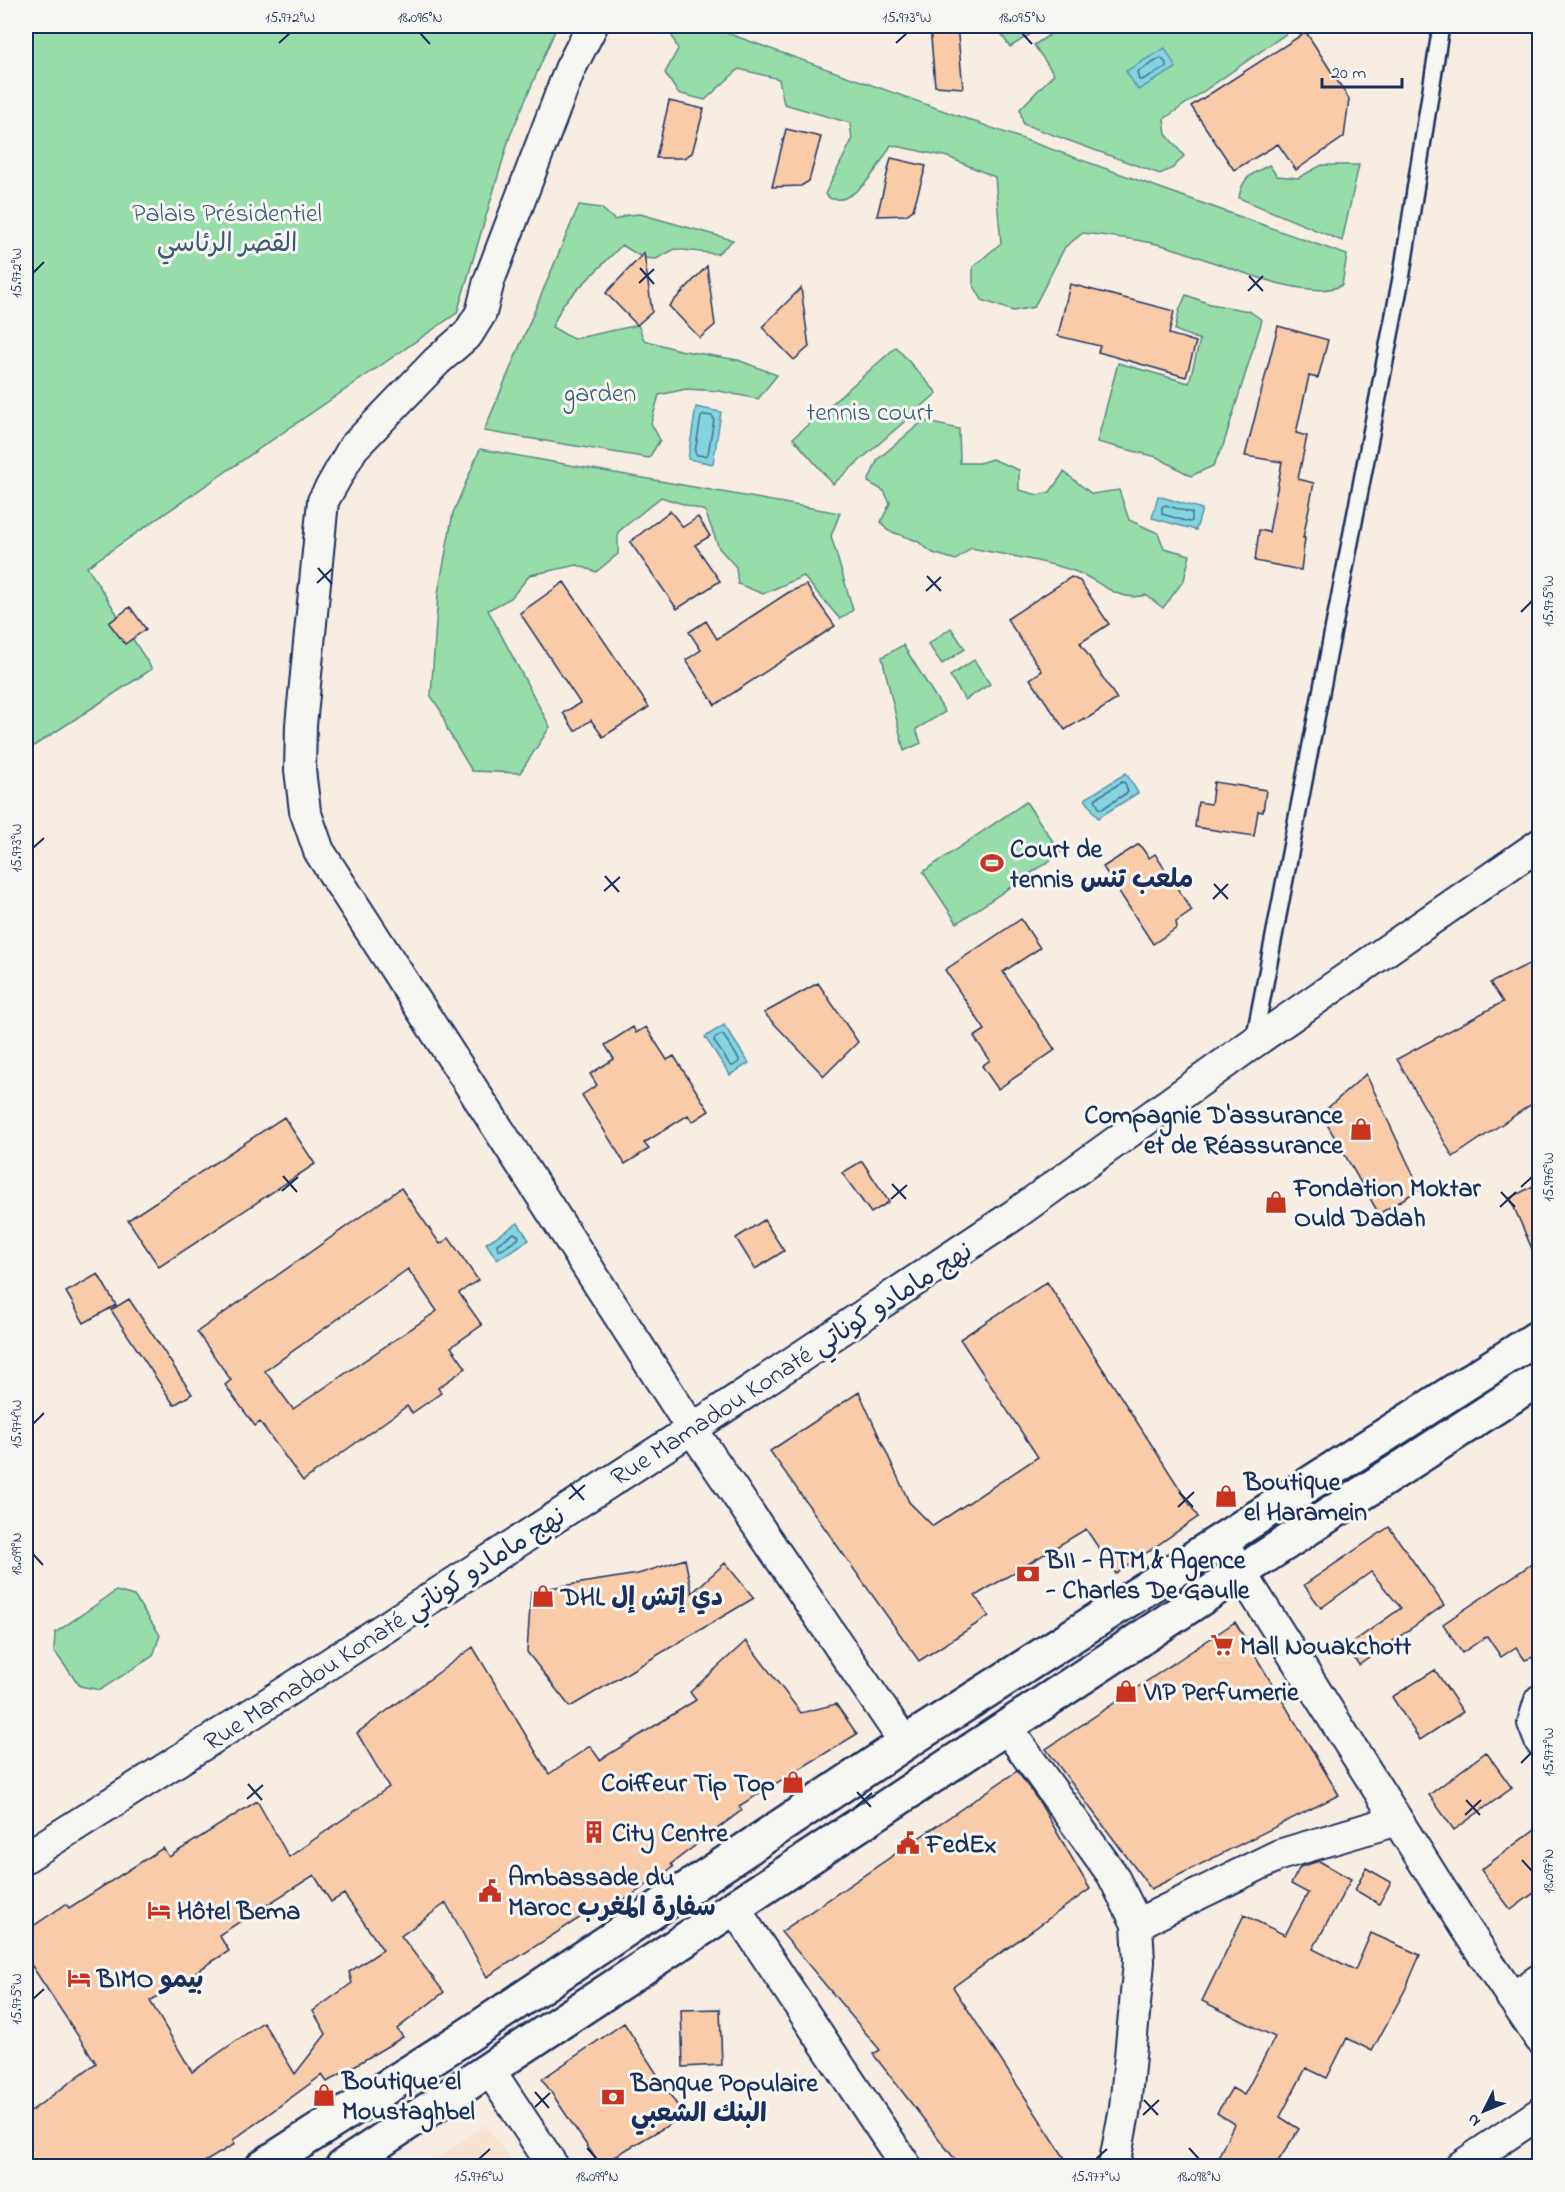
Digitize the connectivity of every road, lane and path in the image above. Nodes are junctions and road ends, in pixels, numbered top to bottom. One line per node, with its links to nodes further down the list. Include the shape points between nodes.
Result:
1 (592, 26): 7 (street, via 570,69 489,281 481,313 468,334 437,360 353,448 323,501 300,770 305,811 319,851)
2 (1441, 26): 4 (lane, via 1402,273)
3 (1539, 844): 4 (street, Rue Mamadou Konaté نهج مامادو كوناتي)
4 (1253, 1042): 7 (street, Rue Mamadou Konaté نهج مامادو كوناتي, via 1014,1215)
5 (1539, 1336): 8 (street)
6 (1539, 1378): 9 (street)
7 (692, 1429): 13 (street); 15 (street, Rue Mamadou Konaté نهج مامادو كوناتي)
8 (1222, 1542): 9 (street); 13 (street)
9 (1241, 1572): 11 (street); 14 (street)
10 (1539, 1700): 12 (street, via 1533,1723)
11 (1007, 1728): 16 (street); 17 (street, via 1112,1874)
12 (1539, 1741)
13 (905, 1743): 23 (street, via 475,2031)
14 (1397, 1820): 17 (street, via 1279,1855); 19 (street)
15 (26, 1857)
16 (735, 1909): 21 (street); 26 (street)
17 (1137, 1924): 27 (street, via 1139,1962 1125,2108)
18 (1539, 1979): 19 (street)
19 (1512, 1998): 20 (street)
20 (1539, 2039)
21 (489, 2069): 24 (street); 25 (street)
22 (1539, 2113): 28 (street)
23 (263, 2166)
24 (344, 2166)
25 (553, 2166)
26 (906, 2166)
27 (1114, 2166)
28 (1461, 2166)

